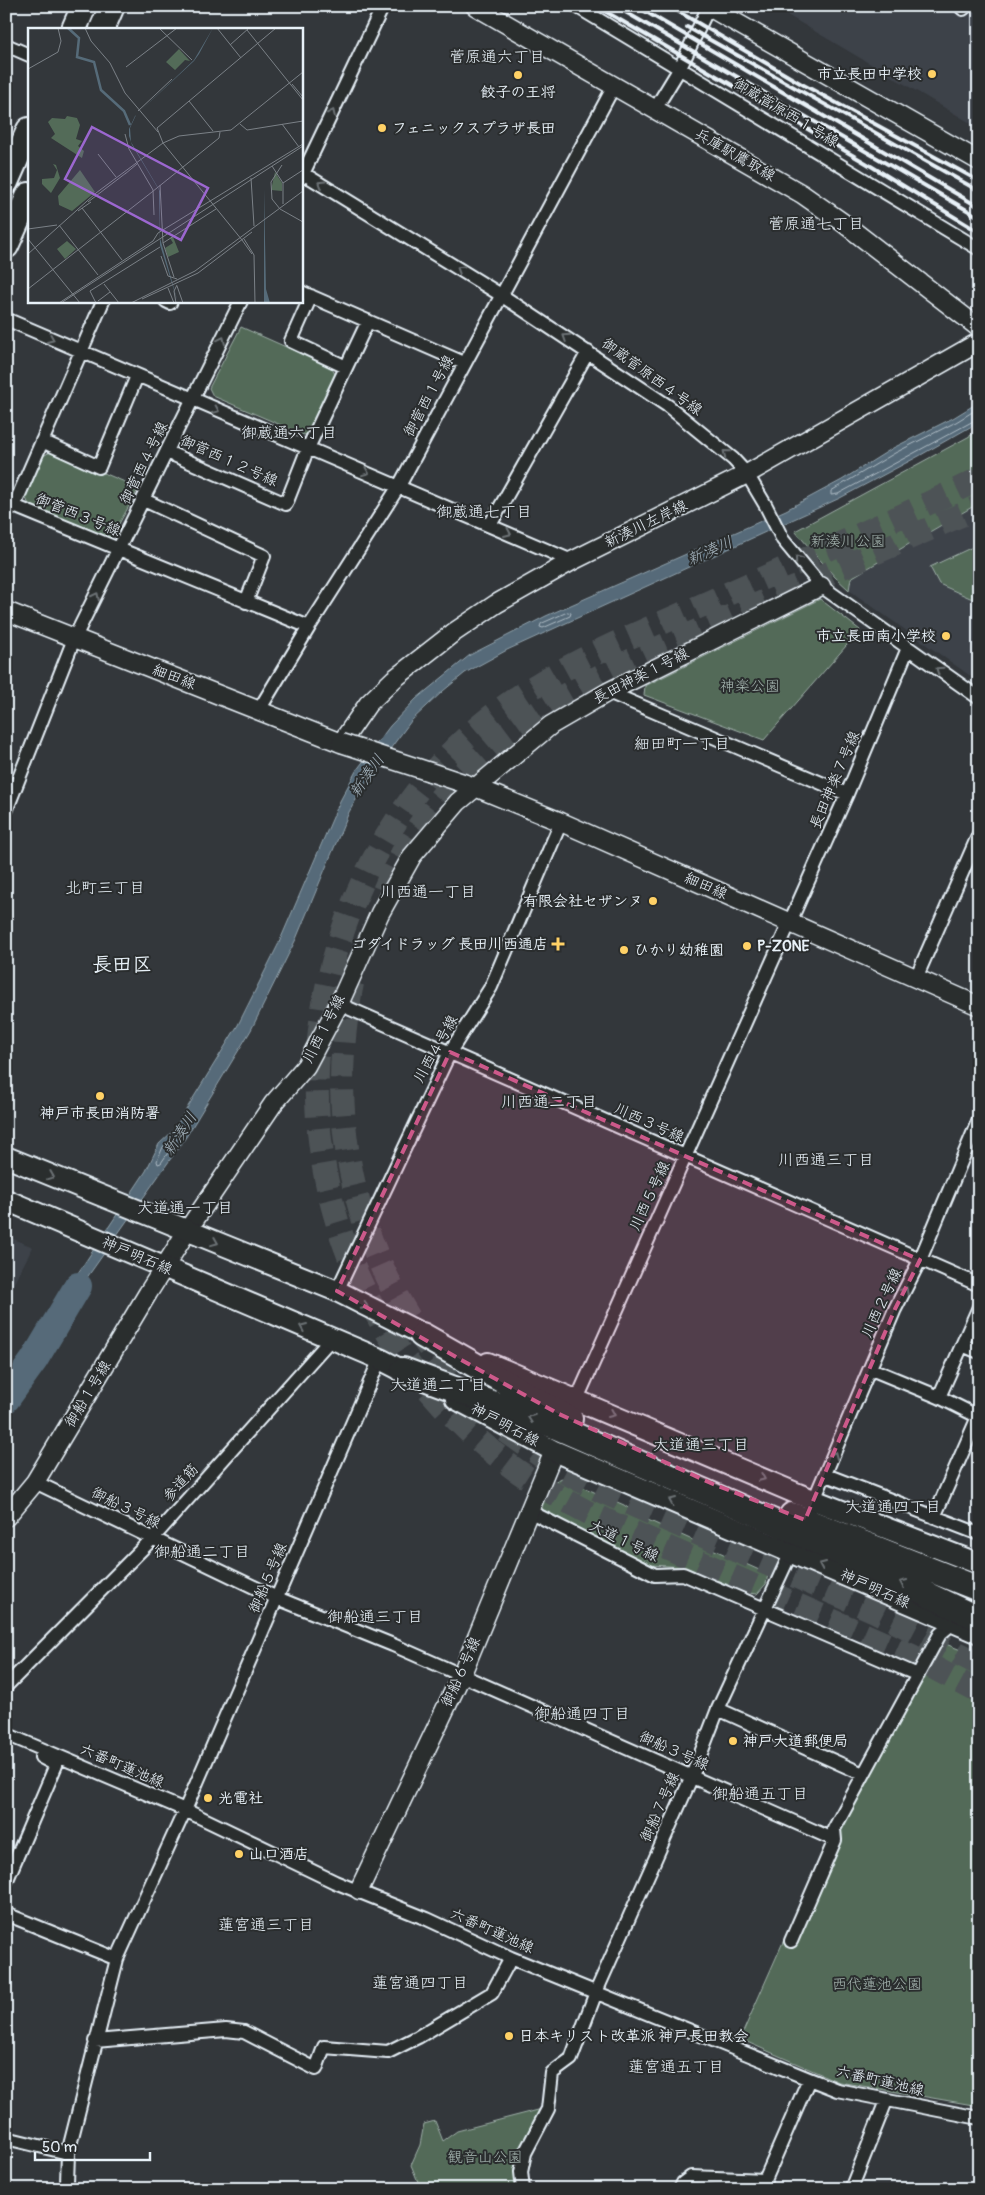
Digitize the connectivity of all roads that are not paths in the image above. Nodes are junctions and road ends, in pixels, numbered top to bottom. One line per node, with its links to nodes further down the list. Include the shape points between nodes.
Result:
1 (84, 6): 7 (highway)
2 (112, 6): 8 (highway)
3 (383, 6): 16 (street, one-way to 3)
4 (475, 6): 12 (street, 兵庫駅鷹取線)
5 (576, 6): 11 (street, 御蔵菅原西１号線)
6 (708, 6): 11 (street); 15 (street)
7 (74, 28)
8 (102, 28)
9 (6, 45): 10 (street)
10 (28, 55)
11 (680, 68): 13 (street); 20 (street, 御蔵菅原西１号線)
12 (614, 86): 13 (street, 兵庫駅鷹取線); 22 (street, 御菅西１号線)
13 (655, 109): 27 (street, 兵庫駅鷹取線, via 805,197)
14 (28, 132): 17 (highway)
15 (979, 161)
16 (302, 174): 22 (street, one-way to 16)
17 (6, 182)
18 (28, 197): 19 (highway)
19 (6, 246)
20 (979, 249)
21 (306, 294): 26 (street); 32 (street, via 291,341)
22 (501, 295): 30 (street, 御蔵菅原西４号線, one-way to 22); 31 (street, 御菅西１号線)
23 (103, 302): 29 (street, 御菅西３号線)
24 (241, 302): 34 (street, 御菅西４号線, one-way to 24)
25 (6, 319): 29 (street, one-way to 29)
26 (368, 321): 31 (street); 32 (street, 御菅西１２号線)
27 (979, 328)
28 (979, 342): 38 (street, 新湊川左岸線)
29 (80, 352): 33 (street); 35 (street, 御菅西３号線)
30 (588, 352): 38 (street, 御蔵菅原西４号線, one-way to 30, via 668,406); 41 (street)
31 (464, 363): 39 (street, 御菅西１号線)
32 (346, 367): 36 (street, 御菅西１２号線)
33 (137, 376): 34 (street); 35 (street, via 99,467)
34 (193, 400): 36 (street, one-way to 36); 37 (street, 御菅西４号線)
35 (42, 441): 42 (street, 御菅西３号線, via 14,506)
36 (308, 448): 37 (street, 御菅西１２号線, via 286,504); 39 (street, one-way to 39)
37 (167, 452): 40 (street, 御菅西４号線)
38 (747, 474): 43 (street, 新湊川左岸線); 44 (street, 御蔵菅原西４号線, one-way to 38, via 783,540)
39 (400, 486): 41 (street); 47 (street, 御菅西１号線)
40 (144, 500): 42 (street, 御菅西４号線); 45 (street, via 264,556)
41 (490, 525): 43 (street, one-way to 43)
42 (119, 549): 45 (street, 御菅西３号線); 48 (street, 御菅西４号線, one-way to 42)
43 (572, 561): 53 (street, 新湊川左岸線, via 496,604 453,633 368,704)
44 (821, 586): 49 (street, 御蔵菅原西４号線); 50 (street, 長田神楽１号線)
45 (246, 602): 47 (street, 御菅西３号線)
46 (6, 611): 48 (street, 細田線)
47 (308, 627): 52 (street, 御菅西１号線)
48 (74, 639): 52 (street, 細田線); 56 (street, 御菅西４号線)
49 (908, 648): 51 (street, 御蔵菅原西４号線, one-way to 49); 55 (street, 長田神楽７号線)
50 (608, 692): 54 (street, 長田神楽１号線, via 551,724); 55 (street)
51 (979, 698)
52 (259, 710): 53 (street, 細田線)
53 (341, 743): 54 (street, 細田線, bridge)
54 (475, 787): 57 (street, 細田線); 61 (street, 川西１号線, via 412,856 380,912)
55 (847, 794): 59 (street, 長田神楽７号線)
56 (6, 810)
57 (561, 822): 59 (street, 細田線); 63 (street, 川西４号線, via 491,987)
58 (979, 834): 60 (street)
59 (789, 923): 60 (street, 細田線); 66 (street, 川西５号線)
60 (916, 978): 62 (street, 細田線)
61 (339, 1004): 63 (street, 川西３号線); 68 (street, 川西１号線, via 306,1066)
62 (979, 1006)
63 (450, 1052): 66 (street, 川西３号線); 72 (street, 川西４号線)
64 (979, 1119): 69 (street, 川西２号線)
65 (6, 1157): 68 (main road, 神戸明石線, one-way to 68)
66 (686, 1157): 69 (street, 川西３号線); 82 (street, 川西５号線)
67 (6, 1200): 70 (main road, 神戸明石線)
68 (179, 1227): 70 (street, 川西１号線); 72 (main road, 神戸明石線, one-way to 72)
69 (920, 1260): 71 (street, 川西３号線); 79 (street, 川西２号線, one-way to 69)
70 (156, 1263): 75 (main road, 神戸明石線, one-way to 70); 86 (street, 御船１号線)
71 (979, 1284)
72 (337, 1292): 74 (main road, 神戸明石線, one-way to 74)
73 (979, 1307): 76 (street)
74 (422, 1335): 82 (main road, 神戸明石線); 90 (highway, via 559,1414)
75 (332, 1339): 78 (main road, 神戸明石線); 92 (street, 参道筋)
76 (962, 1345): 77 (street); 81 (street)
77 (979, 1352)
78 (380, 1359): 80 (main road, 神戸明石線); 95 (street, 御船５号線)
79 (870, 1369): 81 (street); 85 (street, 川西２号線, one-way to 79)
80 (403, 1370): 84 (main road, 神戸明石線); 90 (highway, one-way to 80, via 554,1426)
81 (939, 1398): 83 (street)
82 (577, 1399): 90 (main road, 神戸明石線, one-way to 90)
83 (978, 1417): 89 (street)
84 (554, 1451): 87 (street, 御船６号線); 90 (main road, 神戸明石線, one-way to 84)
85 (826, 1475): 89 (street); 90 (street, 川西２号線)
86 (35, 1482): 88 (street, 御船１号線); 92 (street, 御船３号線)
87 (529, 1511): 96 (street, 大道１号線, via 655,1575 683,1574); 100 (street, 御船６号線)
88 (6, 1517)
89 (934, 1517): 91 (street)
90 (803, 1527): 93 (main road, 神戸明石線); 94 (highway); 96 (street, 御船７号線); 97 (highway, one-way to 90); 98 (main road, 神戸明石線, one-way to 90)
91 (979, 1534)
92 (152, 1539): 95 (street, 御船３号線); 102 (street, 参道筋)
93 (979, 1564)
94 (979, 1589)
95 (277, 1598): 100 (street, 御船３号線); 107 (street, 御船５号線)
96 (764, 1609): 101 (street, 大道１号線); 103 (street, 御船７号線)
97 (979, 1619)
98 (953, 1623): 99 (main road, 神戸明石線); 101 (street, via 940,1634)
99 (979, 1633)
100 (461, 1676): 106 (street, 御船３号線); 110 (street, 御船６号線)
101 (918, 1676): 105 (street)
102 (6, 1686)
103 (718, 1709): 105 (street); 106 (street, 御船７号線)
104 (6, 1736): 107 (street, 六番町蓮池線); 109 (street, via 56,1765)
105 (864, 1774): 108 (street, via 834,1829)
106 (692, 1776): 108 (street, 御船３号線); 115 (street, 御船７号線)
107 (185, 1810): 110 (street, 六番町蓮池線); 114 (street, 御船５号線)
108 (834, 1840): 112 (street)
109 (6, 1882)
110 (359, 1890): 113 (street, 六番町蓮池線)
111 (6, 1914): 114 (street)
112 (791, 1941)
113 (511, 1958): 115 (street, 六番町蓮池線); 116 (street, via 492,1993 418,2037 388,2052 324,2047 316,2070 244,2032 226,2030)
114 (117, 1959): 116 (street, 御船５号線)
115 (596, 1992): 117 (street, 六番町蓮池線); 123 (street, 御船７号線, via 571,2059 552,2073 548,2109 525,2153 521,2172)
116 (95, 2042): 121 (street, 御船５号線)
117 (809, 2079): 118 (street, 六番町蓮池線, via 837,2090); 124 (street, via 765,2180 691,2177)
118 (886, 2101): 119 (street, 六番町蓮池線); 125 (street)
119 (979, 2118)
120 (6, 2138): 121 (street)
121 (68, 2153): 122 (street, 御船５号線)
122 (68, 2187)
123 (524, 2189)
124 (680, 2189)
125 (851, 2189)

